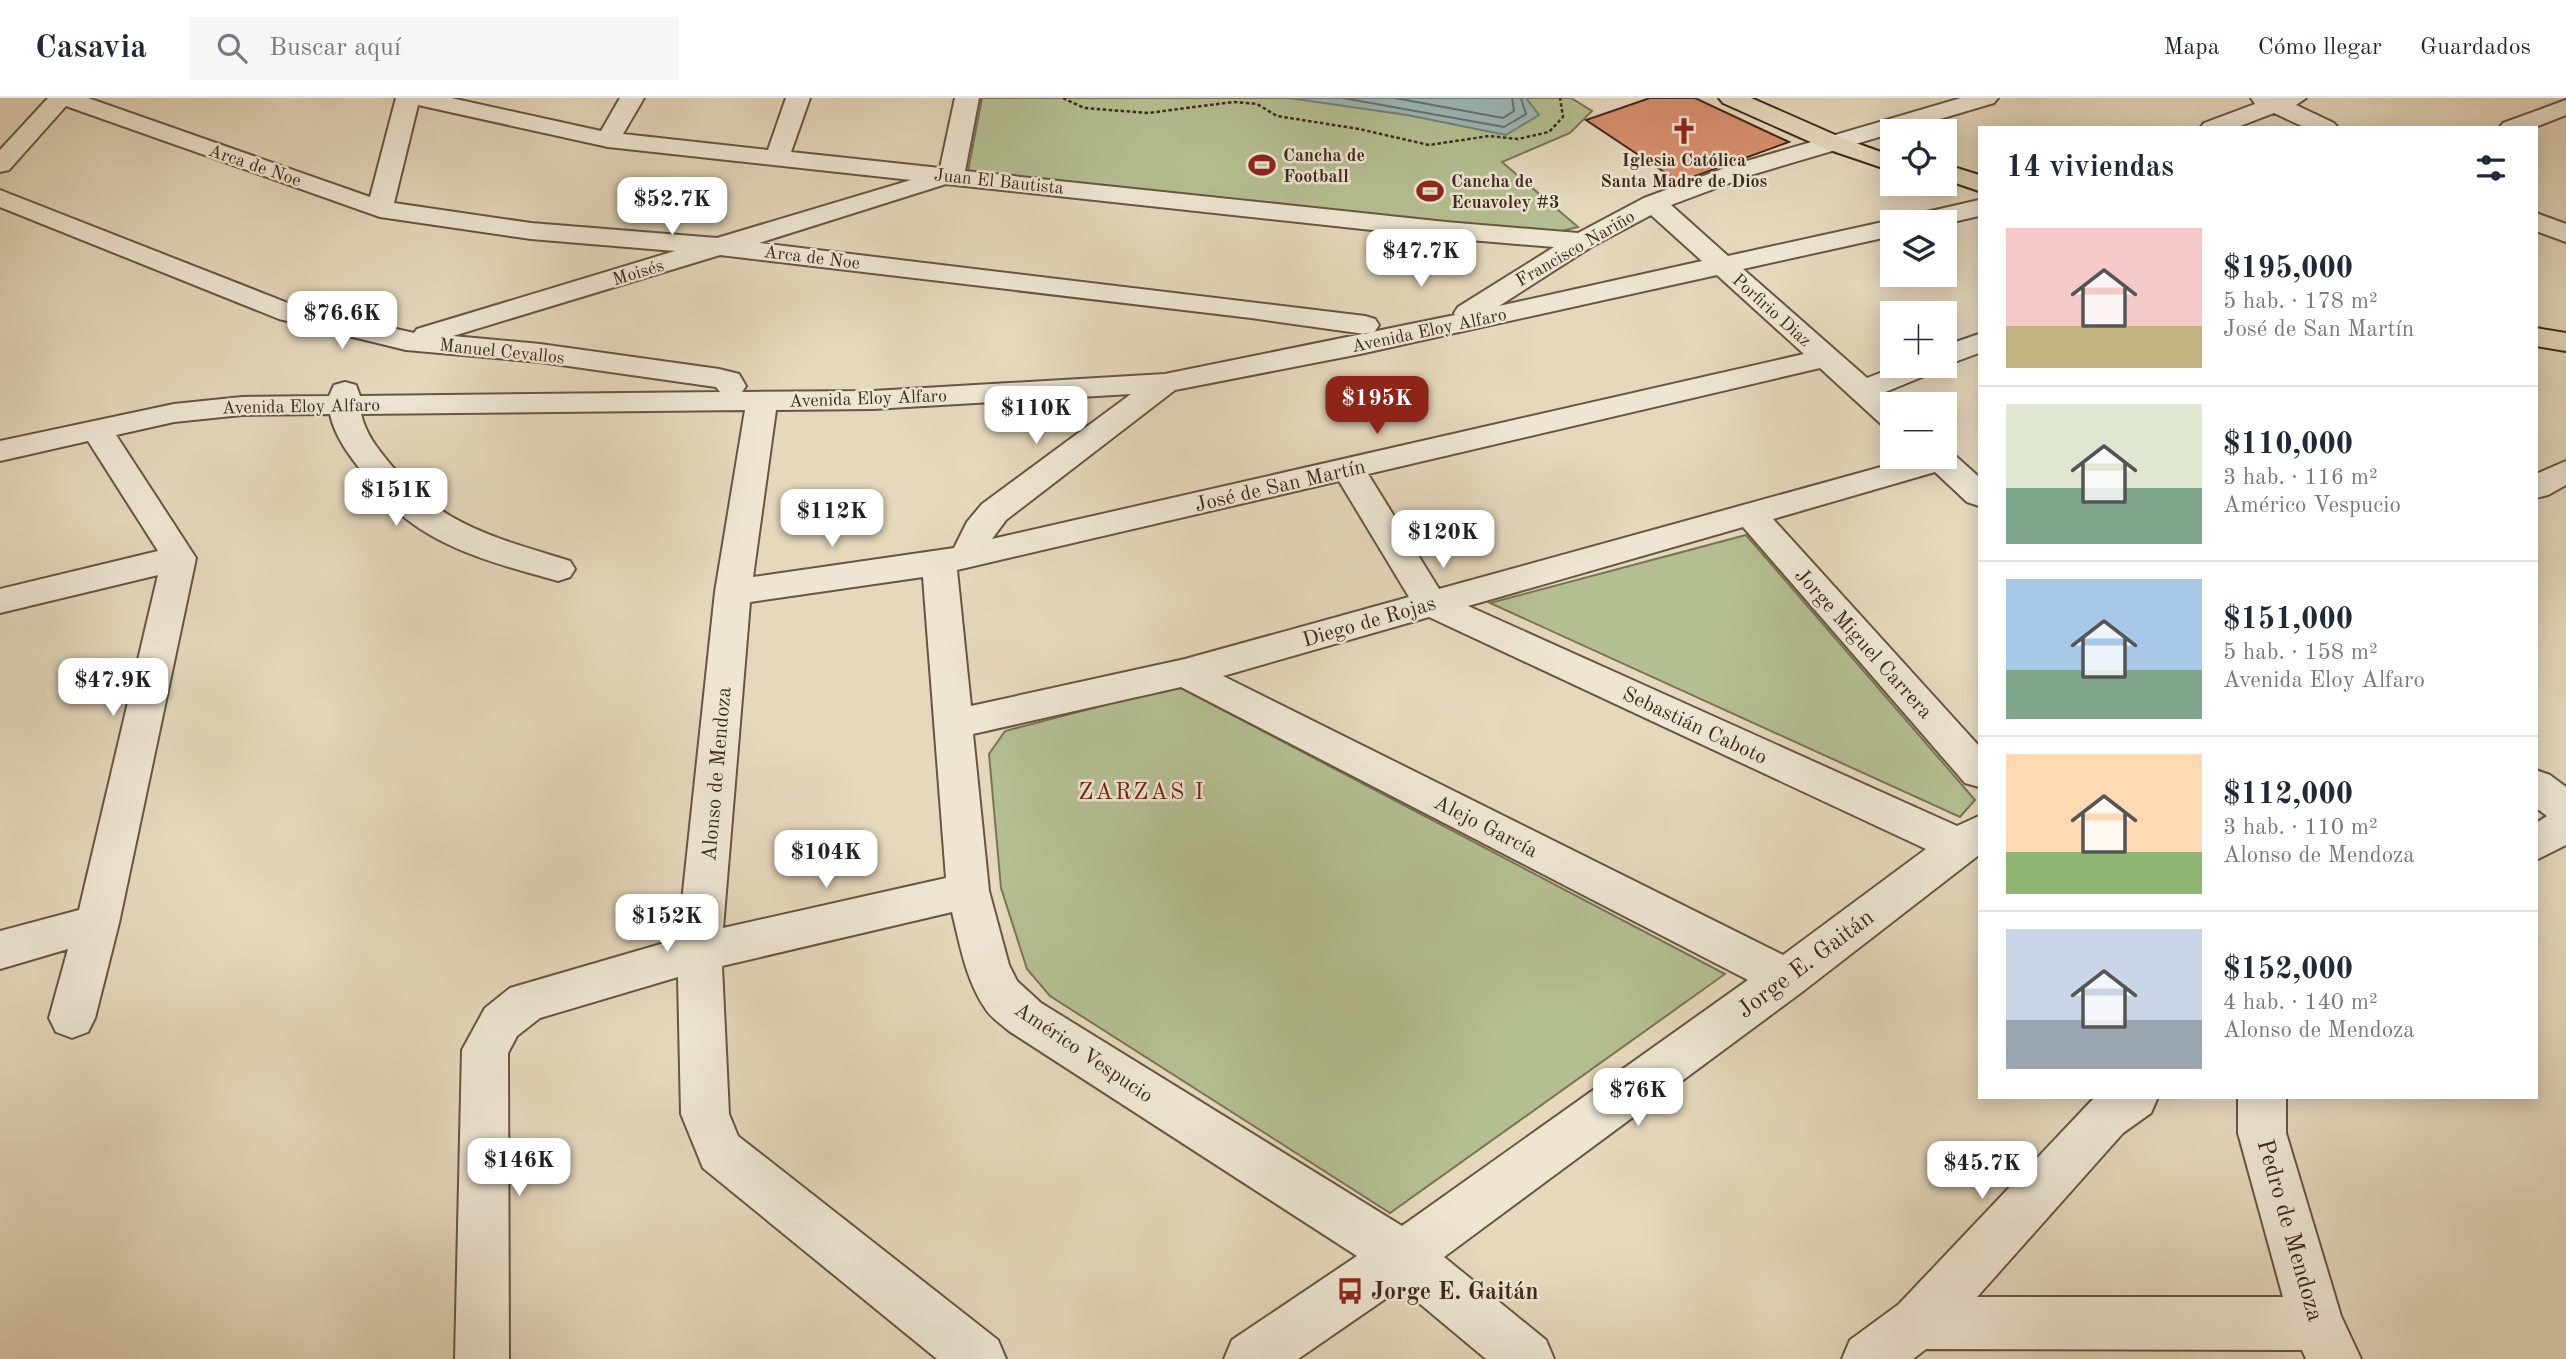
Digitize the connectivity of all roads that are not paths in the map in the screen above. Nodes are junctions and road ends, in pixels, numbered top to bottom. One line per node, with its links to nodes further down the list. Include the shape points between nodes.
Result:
1 (64, 98): 22 (street); 31 (street, Arca de Noe)
2 (408, 98): 31 (street)
3 (419, 98): 17 (street, Juan El Bautista)
4 (632, 98): 17 (street)
5 (798, 98): 20 (street)
6 (967, 98): 24 (street)
7 (1731, 98): 18 (main road)
8 (1758, 98): 18 (main road)
9 (1986, 98): 18 (street, Francisco Nariño)
10 (2561, 98): 12 (street)
11 (2277, 100): 14 (street); 15 (street)
12 (2566, 100)
13 (2566, 107): 16 (street)
14 (2217, 126)
15 (2322, 126)
16 (2516, 126)
17 (608, 139): 20 (street, Juan El Bautista)
18 (1842, 140): 19 (main road); 21 (main road); 29 (street, Francisco Nariño)
19 (1880, 149)
20 (777, 158): 24 (street, Juan El Bautista)
21 (1880, 158)
22 (0, 165)
23 (1957, 175): 25 (main road)
24 (951, 176): 36 (street, Juan El Bautista); 37 (street, Moisés)
25 (1978, 183)
26 (1957, 186): 27 (main road)
27 (1978, 194)
28 (0, 198): 45 (street, Manuel Cevallos, via 289,313)
29 (1653, 203): 36 (street, Francisco Nariño); 38 (street, Porfirio Diaz)
30 (1978, 208): 32 (street)
31 (380, 209): 37 (street, Arca de Noe, via 531,231)
32 (1957, 213)
33 (2538, 222): 35 (street)
34 (1880, 230): 38 (street, Avenida Eloy Alfaro)
35 (2566, 234)
36 (1582, 241): 39 (street, Francisco Nariño)
37 (724, 247): 41 (street, Arca de Noe); 45 (street, Moisés)
38 (1717, 260): 39 (street, Avenida Eloy Alfaro); 42 (street, Avenida Eloy Alfaro); 49 (street, Porfirio Diaz)
39 (1486, 300): 41 (street, Avenida Eloy Alfaro); 42 (street, Francisco Nariño)
40 (2538, 323): 43 (main road)
41 (1365, 325): 53 (street, Avenida Eloy Alfaro, via 1195,362)
42 (1450, 325): 51 (street, Avenida Eloy Alfaro)
43 (2566, 328)
44 (2538, 337): 46 (main road)
45 (406, 341): 53 (street, Manuel Cevallos, via 540,353 705,376 727,380)
46 (2566, 342)
47 (1978, 343): 48 (street)
48 (1957, 352)
49 (1826, 358): 52 (street, Porfirio Diaz); 61 (street, José de San Martín)
50 (1894, 378): 52 (street)
51 (1165, 383): 53 (street, Avenida Eloy Alfaro, via 873,400); 65 (street, via 994,512)
52 (1862, 391): 55 (street, Porfirio Diaz)
53 (740, 396): 54 (street, Avenida Eloy Alfaro, via 469,405); 67 (street, Alonso de Mendoza)
54 (344, 398): 56 (street, Avenida Eloy Alfaro, via 174,413); 57 (street, Avenida Eloy Alfaro, via 218,392 150,402); 66 (street, via 350,431 406,502 436,524 474,541)
55 (1880, 407)
56 (96, 429): 58 (street, Avenida Eloy Alfaro); 64 (street)
57 (0, 437)
58 (0, 451)
59 (1902, 469): 63 (street, Diego de Rojas)
60 (1952, 469): 62 (street)
61 (1349, 470): 65 (street, José de San Martín); 69 (street)
62 (1978, 494)
63 (1749, 513): 69 (street, Diego de Rojas); 72 (street, Jorge Miguel Carrera)
64 (179, 558): 68 (street); 79 (street)
65 (953, 559): 67 (street, José de San Martín); 71 (street, Américo Vespucio)
66 (558, 569)
67 (733, 592): 81 (street, Alonso de Mendoza)
68 (0, 601)
69 (1430, 603): 70 (street, Diego de Rojas); 76 (street, Sebastián Caboto)
70 (1185, 673): 71 (street, Diego de Rojas); 82 (street, Alejo García)
71 (955, 724): 78 (street, Américo Vespucio)
72 (1978, 771)
73 (2538, 788): 74 (street)
74 (2566, 809)
75 (2566, 825): 77 (street)
76 (1970, 839): 82 (street, Jorge E. Gaitán)
77 (2538, 842)
78 (968, 891): 81 (street); 86 (street, Américo Vespucio, via 986,967 1001,995 1025,1017)
79 (97, 923): 80 (street); 83 (street)
80 (0, 950)
81 (699, 951): 89 (street, via 526,1002 501,1022 485,1050); 90 (street, Alonso de Mendoza, via 705,1114 720,1152)
82 (1786, 978): 86 (street, Jorge E. Gaitán)
83 (72, 1018)
84 (2131, 1099): 87 (street, via 2106,1117)
85 (2262, 1099): 88 (street, Pedro de Mendoza, via 2262,1133)
86 (1403, 1256): 91 (street, Jorge E. Gaitán); 92 (street, Américo Vespucio)
87 (1918, 1323): 88 (street); 93 (street)
88 (2325, 1341)
89 (482, 1359)
90 (979, 1359)
91 (1251, 1359)
92 (1527, 1359)
93 (1869, 1359)

